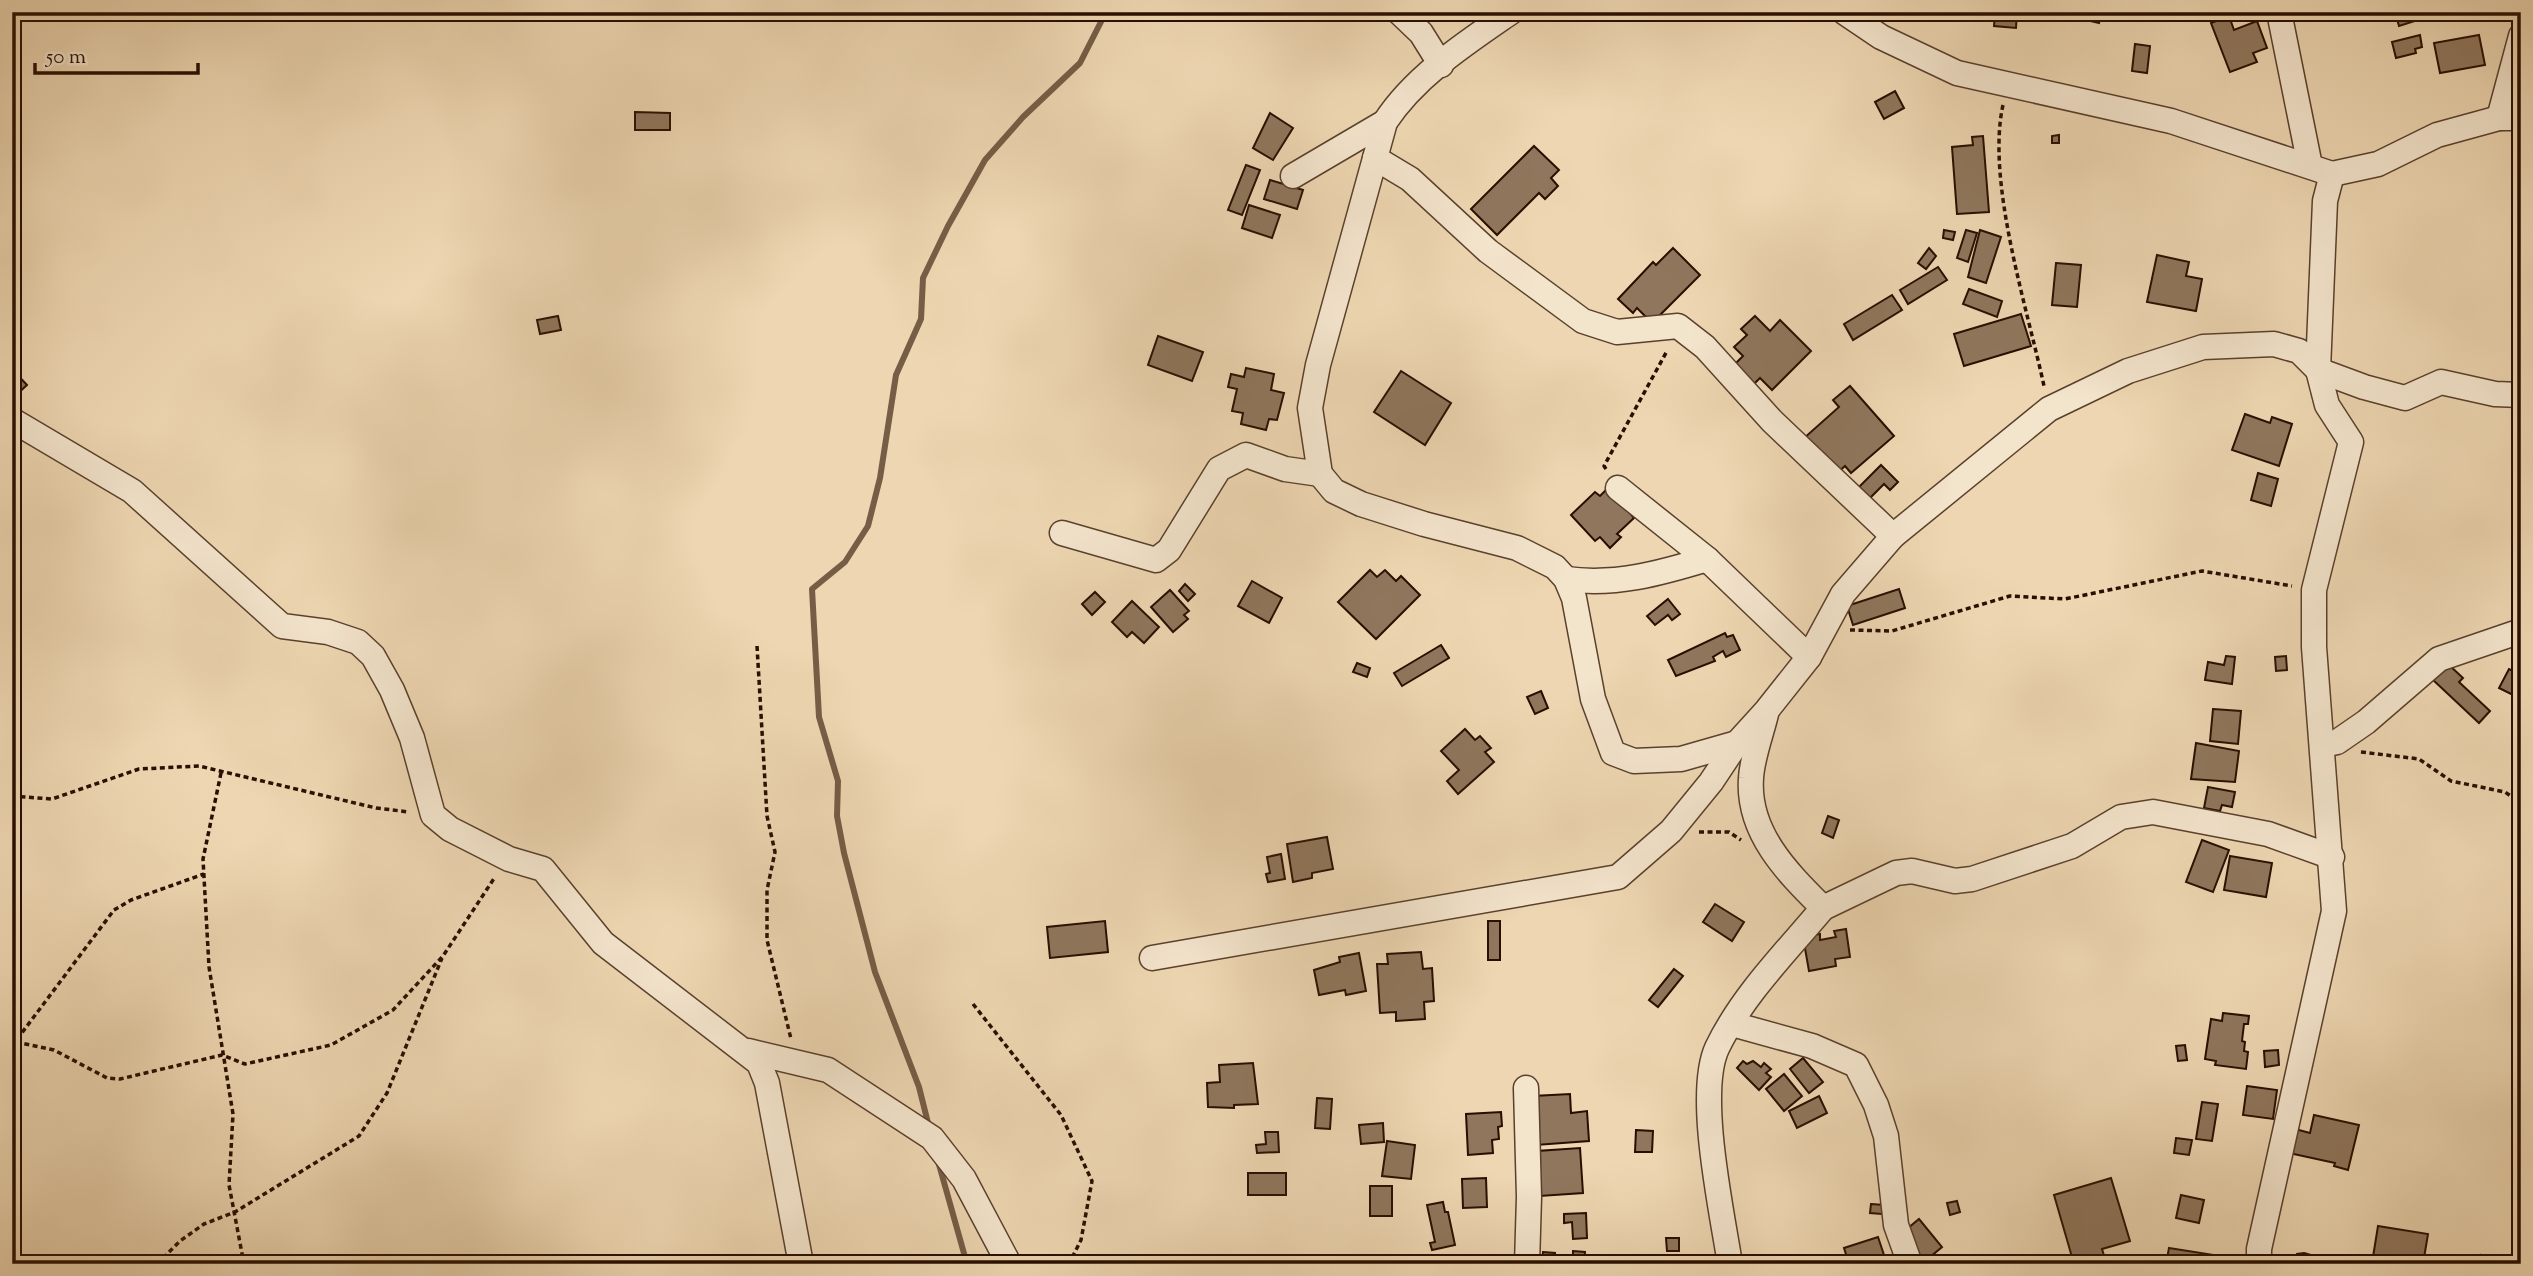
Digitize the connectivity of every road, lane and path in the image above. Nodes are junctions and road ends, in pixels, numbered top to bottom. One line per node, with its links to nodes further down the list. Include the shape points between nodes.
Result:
1 (1399, 12): 6 (street, via 1421,33)
2 (1511, 12): 6 (street)
3 (1844, 12): 7 (street, via 1923,59 1957,73)
4 (2279, 12): 11 (street)
5 (2521, 36): 8 (street)
6 (1441, 65): 9 (street, via 1400,100)
7 (2007, 82): 11 (street, via 2171,121); 16 (path, via 1997,148 2004,204)
8 (2510, 118): 11 (street, via 2437,135 2378,164)
9 (1385, 122): 10 (street); 12 (street)
10 (1375, 158): 13 (street, via 1410,179 1488,251 1583,321 1616,332); 18 (street, via 1310,408)
11 (2321, 170): 14 (street, via 2325,201)
12 (1293, 176)
13 (1678, 326): 19 (path, via 1604,466); 21 (street, via 1705,347 1772,421)
14 (2318, 370): 15 (street, via 2405,398 2441,382); 16 (street, via 2299,351 2274,344 2203,347 2128,371); 24 (street, via 2327,405 2351,442)
15 (2521, 395)
16 (2049, 409): 21 (street)
17 (12, 420): 35 (street, via 132,491 282,626 328,632 358,642 373,656 412,738)
18 (1321, 474): 20 (street, via 1285,469 1245,455 1219,469 1169,550 1156,560); 23 (street, via 1334,491 1361,504 1517,548 1544,559)
19 (1618, 488): 22 (street)
20 (1062, 533)
21 (1893, 536): 28 (street, via 1843,594)
22 (1707, 559): 23 (street, via 1596,584); 28 (street)
23 (1566, 579): 30 (street, via 1581,624 1592,699 1613,753 1634,761 1681,759)
24 (2314, 590): 25 (path, via 2202,571 2065,599 2010,596 1892,631); 31 (street, via 2314,647)
25 (1846, 630)
26 (2521, 632): 31 (street, via 2439,659 2366,722)
27 (757, 646): 49 (path, via 767,816 775,852 767,890 767,940)
28 (1809, 657): 29 (street)
29 (1768, 710): 30 (street); 39 (street, via 1751,778 1754,813)
30 (1737, 743): 36 (street)
31 (2329, 743): 34 (path, via 2419,759 2451,781 2505,792); 37 (street)
32 (220, 773): 33 (path, via 199,766 139,769 52,799); 35 (path, via 376,808); 40 (path)
33 (12, 796)
34 (2521, 803)
35 (433, 815): 38 (street, via 450,830)
36 (1671, 831): 39 (path, via 1729,832); 43 (street, via 1618,877)
37 (2332, 857): 41 (street, via 2268,834 2153,812 2121,817 2072,846 1972,878 1955,881 1912,871 1896,873); 60 (street, via 2334,911 2326,959)
38 (509, 859): 42 (path); 47 (street, via 543,869 603,943 706,1025)
39 (1779, 863): 41 (street)
40 (204, 874): 46 (path, via 114,910); 48 (path, via 209,967)
41 (1823, 908): 45 (street, via 1764,977)
42 (443, 956): 48 (path, via 393,1010 331,1045 245,1064); 51 (path, via 387,1093 359,1136)
43 (1152, 958)
44 (973, 1004): 56 (path, via 1060,1115 1092,1181 1081,1240)
45 (1732, 1024): 58 (street, via 1716,1050 1708,1088); 59 (street, via 1812,1046 1856,1065 1877,1105 1886,1136 1896,1225)
46 (14, 1044): 48 (path, via 54,1050 107,1078 120,1079)
47 (748, 1051): 49 (street); 54 (street, via 767,1083)
48 (222, 1055): 51 (path, via 233,1115 229,1185)
49 (797, 1062): 55 (street, via 828,1070 932,1138 964,1179)
50 (1526, 1088): 57 (street)
51 (235, 1212): 52 (path, via 204,1224); 53 (path)
52 (157, 1264)
53 (244, 1264)
54 (801, 1264)
55 (1009, 1264)
56 (1069, 1264)
57 (1527, 1264)
58 (1730, 1264)
59 (1910, 1264)
60 (2259, 1264)

